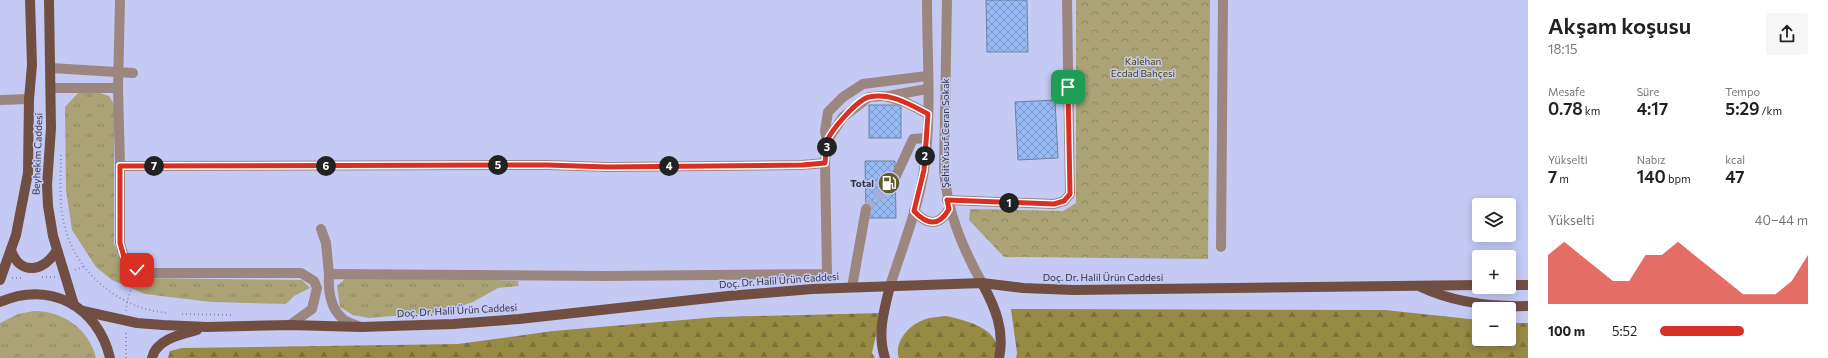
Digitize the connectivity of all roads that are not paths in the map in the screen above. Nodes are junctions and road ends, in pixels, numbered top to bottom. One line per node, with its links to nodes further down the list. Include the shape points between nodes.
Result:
1 (30, 0): 18 (main road, Beyhekim Caddesi, via 32,65)
2 (49, 0): 10 (main road, Beyhekim Caddesi)
3 (120, 0): 11 (street)
4 (927, 0): 13 (street, Şehit Yusuf Ceran Sokak)
5 (947, 0): 26 (street, Şehit Yusuf Ceran Sokak, via 944,170)
6 (1067, 0): 9 (street)
7 (1074, 0): 9 (street)
8 (1223, 0): 30 (street)
9 (1068, 33): 26 (street, via 1070,194 1064,201 1054,204)
10 (51, 68): 11 (street); 14 (main road, Beyhekim Caddesi)
11 (119, 73): 12 (street); 15 (street)
12 (133, 73)
13 (927, 76): 16 (street, Şehit Yusuf Ceran Sokak); 22 (street, via 863,84 842,97 828,112 825,131)
14 (50, 88): 15 (street); 32 (main road, Beyhekim Caddesi, via 48,206)
15 (118, 88): 24 (street)
16 (927, 89): 17 (street); 20 (street, Şehit Yusuf Ceran Sokak)
17 (884, 96): 20 (street, via 905,102); 22 (street, via 869,97 842,117)
18 (29, 99): 19 (street); 31 (main road, Beyhekim Caddesi, via 28,173)
19 (0, 100)
20 (928, 114): 21 (street, Şehit Yusuf Ceran Sokak)
21 (926, 138): 25 (street, via 913,139); 28 (street, Şehit Yusuf Ceran Sokak, via 924,170)
22 (827, 141): 23 (street)
23 (825, 163): 24 (street, via 607,167); 33 (street, via 827,274)
24 (120, 166): 46 (street, via 120,243 124,257 137,270 148,274 301,273 314,280 317,288 312,309)
25 (895, 178)
26 (948, 205): 28 (street, via 940,220 933,222 925,220); 35 (street, Şehit Yusuf Ceran Sokak, via 964,247)
27 (866, 209): 41 (street)
28 (914, 211): 39 (street, Şehit Yusuf Ceran Sokak)
29 (321, 229): 33 (street, via 326,243)
30 (1221, 247)
31 (11, 250): 32 (main road, via 20,264 32,268 44,266); 34 (main road, Beyhekim Caddesi)
32 (57, 250): 43 (main road, Beyhekim Caddesi)
33 (329, 274): 47 (street, via 328,288 333,306 343,320)
34 (0, 278)
35 (982, 283): 39 (main road, Doç. Dr. Halil Ürün Caddesi); 40 (main road, Doç. Dr. Halil Ürün Caddesi, via 1073,290); 52 (main road, via 996,312 1000,329)
36 (1528, 284): 38 (main road)
37 (1472, 285): 40 (main road, Doç. Dr. Halil Ürün Caddesi)
38 (1516, 285)
39 (890, 286): 41 (main road, Doç. Dr. Halil Ürün Caddesi); 51 (main road, via 882,323)
40 (1420, 286): 44 (main road, via 1440,296 1466,303)
41 (852, 287): 47 (main road, Doç. Dr. Halil Ürün Caddesi, via 728,296 519,319 453,324)
42 (0, 302): 43 (main road, via 19,296 41,294)
43 (74, 305): 45 (main road)
44 (1528, 306)
45 (83, 311): 48 (main road, Doç. Dr. Halil Ürün Caddesi, via 137,323); 49 (main road, via 100,332)
46 (290, 325): 47 (main road, Doç. Dr. Halil Ürün Caddesi); 48 (main road, Doç. Dr. Halil Ürün Caddesi)
47 (361, 326)
48 (207, 327): 50 (main road, via 165,342 157,347)
49 (110, 358)
50 (152, 358)
51 (885, 358)
52 (999, 358)

